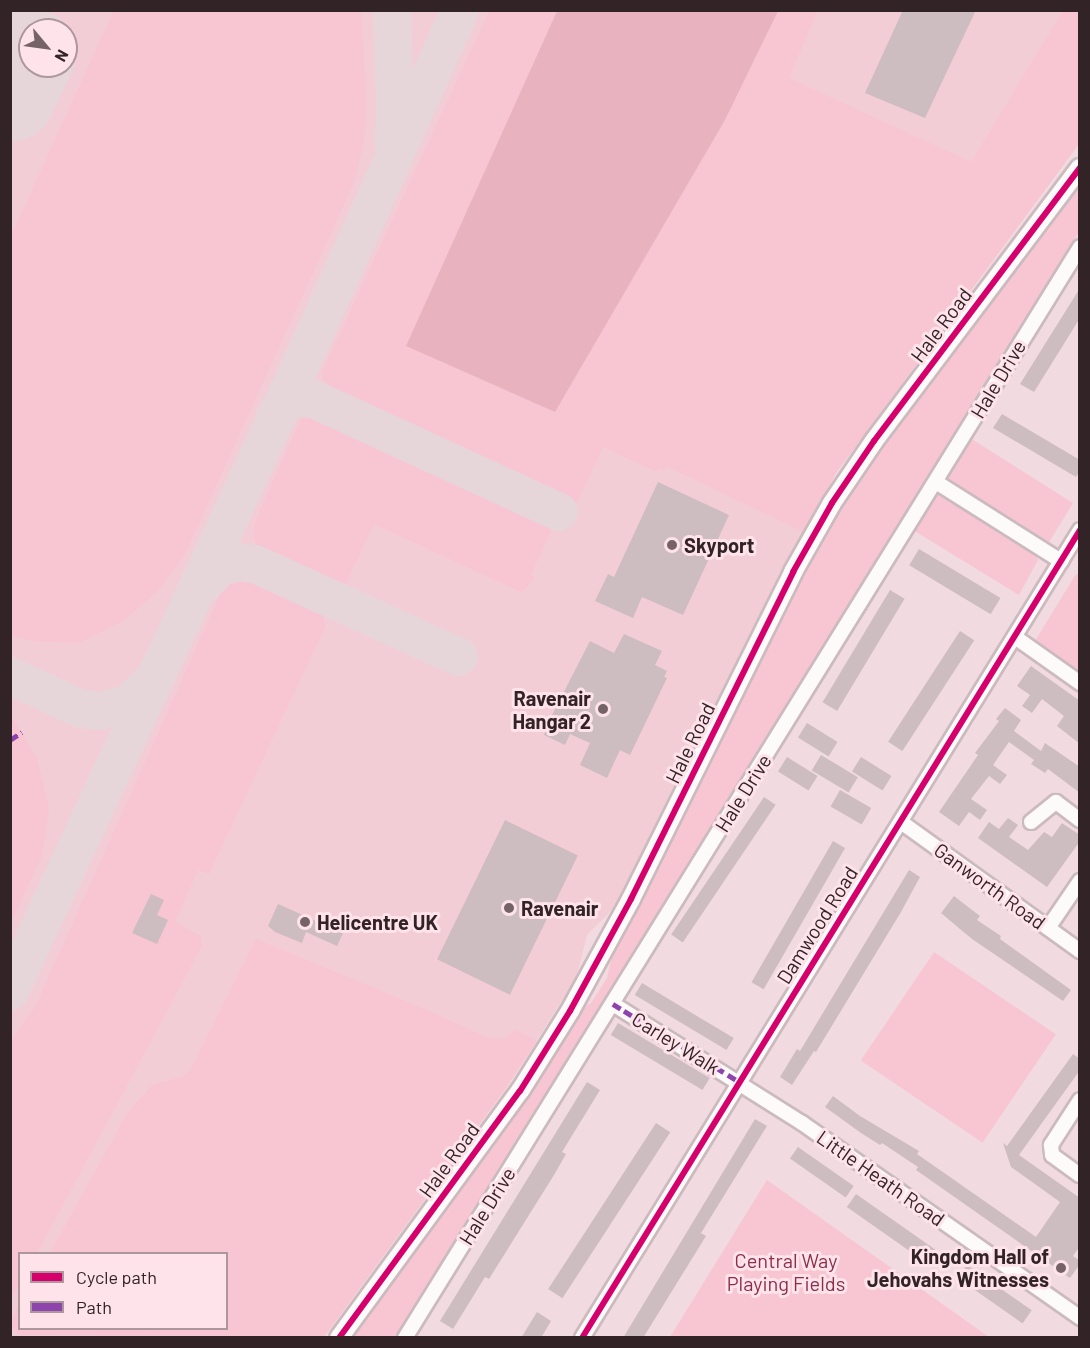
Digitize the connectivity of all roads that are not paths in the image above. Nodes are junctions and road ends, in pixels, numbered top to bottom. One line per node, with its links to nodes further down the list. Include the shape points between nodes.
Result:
1 (1080, 168): 19 (street, Hale Road, via 874,441 832,504 793,572 576,1002 520,1091)
2 (1080, 247): 3 (street, Hale Drive)
3 (936, 482): 5 (street); 14 (street, Hale Drive)
4 (1080, 530): 5 (street, Damwood Road)
5 (1061, 561): 6 (street, Damwood Road)
6 (1015, 637): 7 (street); 9 (street, Damwood Road)
7 (1080, 683)
8 (1080, 820): 10 (street, via 1056,802)
9 (901, 822): 12 (street, Ganworth Road); 15 (street, Damwood Road)
10 (1031, 822)
11 (1080, 881): 12 (street)
12 (1048, 928): 13 (street, Ganworth Road)
13 (1080, 951)
14 (613, 1004): 15 (street, Carley Walk); 20 (street, Hale Drive)
15 (740, 1082): 18 (street, Little Heath Road); 21 (street, Damwood Road)
16 (1080, 1100): 17 (street, via 1051,1144 1052,1155)
17 (1080, 1175)
18 (1080, 1318)
19 (339, 1338)
20 (405, 1338)
21 (582, 1338)

